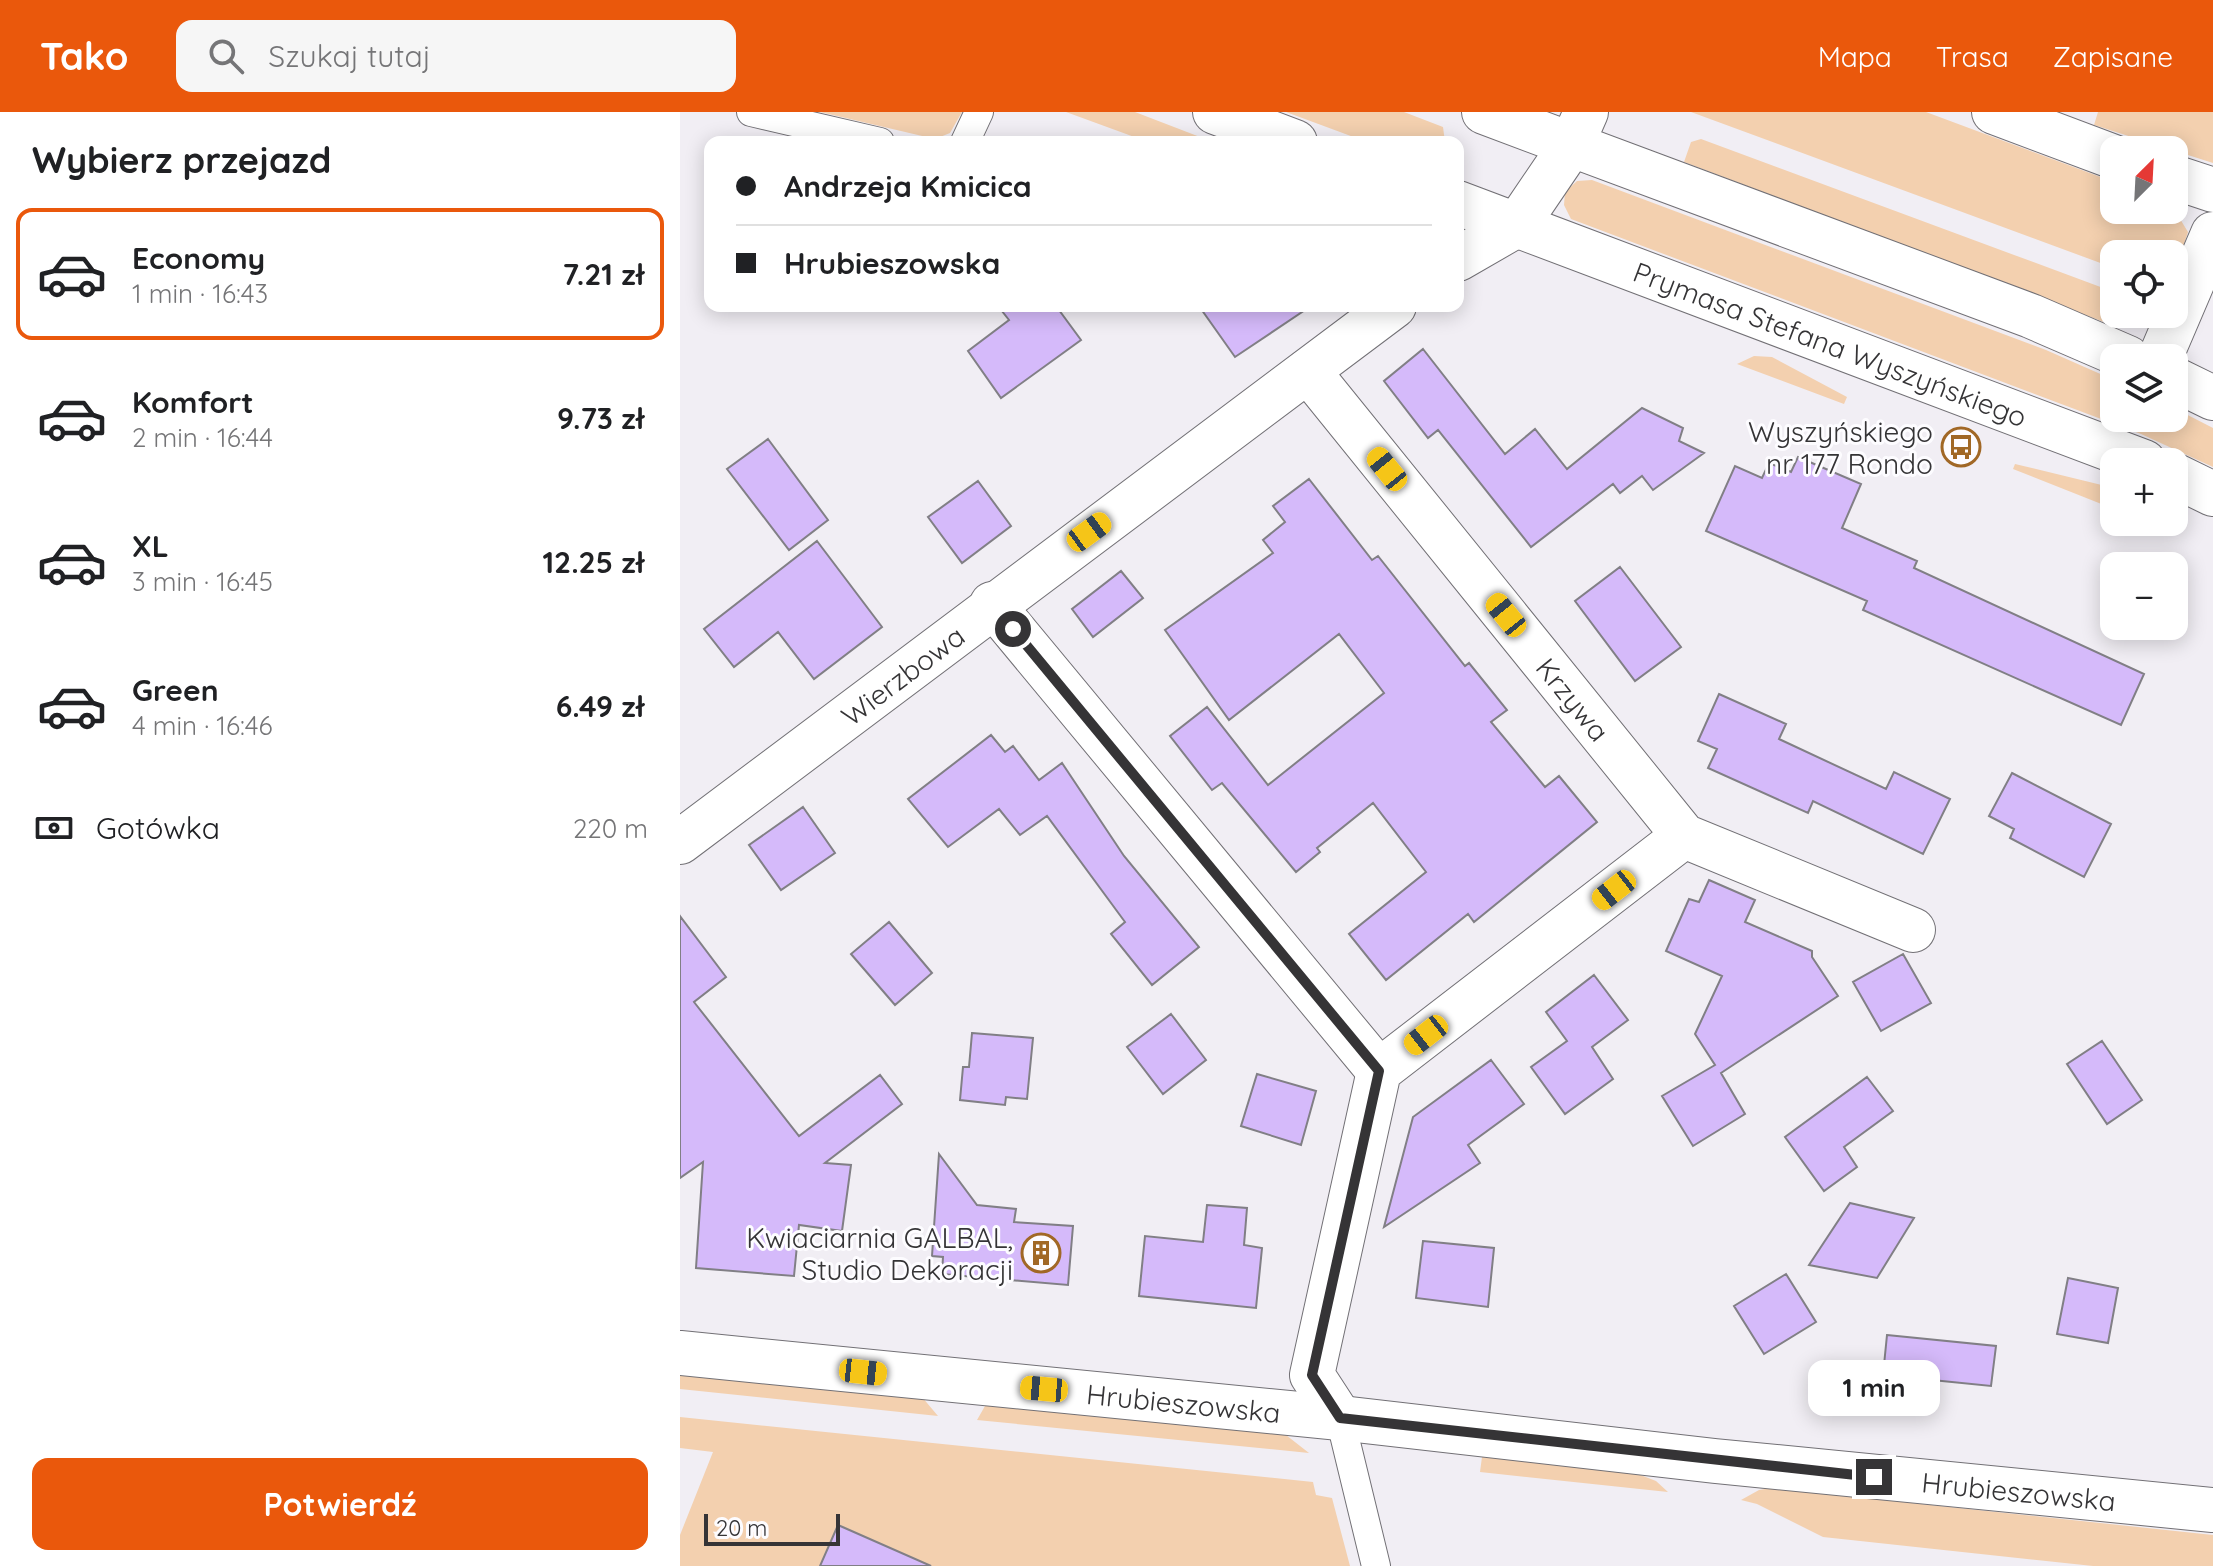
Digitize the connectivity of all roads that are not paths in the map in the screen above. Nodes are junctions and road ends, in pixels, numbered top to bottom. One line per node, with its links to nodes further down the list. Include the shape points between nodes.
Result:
1 (751, 112): 7 (lane)
2 (979, 112): 8 (lane)
3 (1215, 112): 9 (street)
4 (1484, 112): 6 (street)
5 (1994, 112): 10 (street)
6 (1579, 128): 14 (street); 19 (street)
7 (854, 136)
8 (968, 136)
9 (1279, 136)
10 (2100, 152)
11 (2188, 182): 12 (street)
12 (2213, 190)
13 (1464, 205): 14 (street, Prymasa Stefana Wyszyńskiego)
14 (1517, 225): 16 (street); 23 (street, Prymasa Stefana Wyszyńskiego)
15 (2213, 234): 18 (street)
16 (1464, 256)
17 (1386, 312): 20 (street, Wierzbowa)
18 (2166, 344)
19 (2100, 346)
20 (1308, 371): 26 (street, Wierzbowa); 27 (street, Krzywa)
21 (2188, 386): 22 (street)
22 (2213, 398)
23 (2107, 448)
24 (2188, 482): 25 (street)
25 (2213, 494)
26 (992, 604): 28 (street, Wierzbowa); 30 (street)
27 (1684, 836): 29 (street, Krzywa); 30 (street)
28 (680, 842)
29 (1913, 930)
30 (1379, 1071): 32 (street, via 1312,1375)
31 (680, 1353): 32 (street, Hrubieszowska)
32 (1340, 1418): 33 (street, Hrubieszowska); 34 (lane)
33 (2213, 1510)
34 (1376, 1566)

